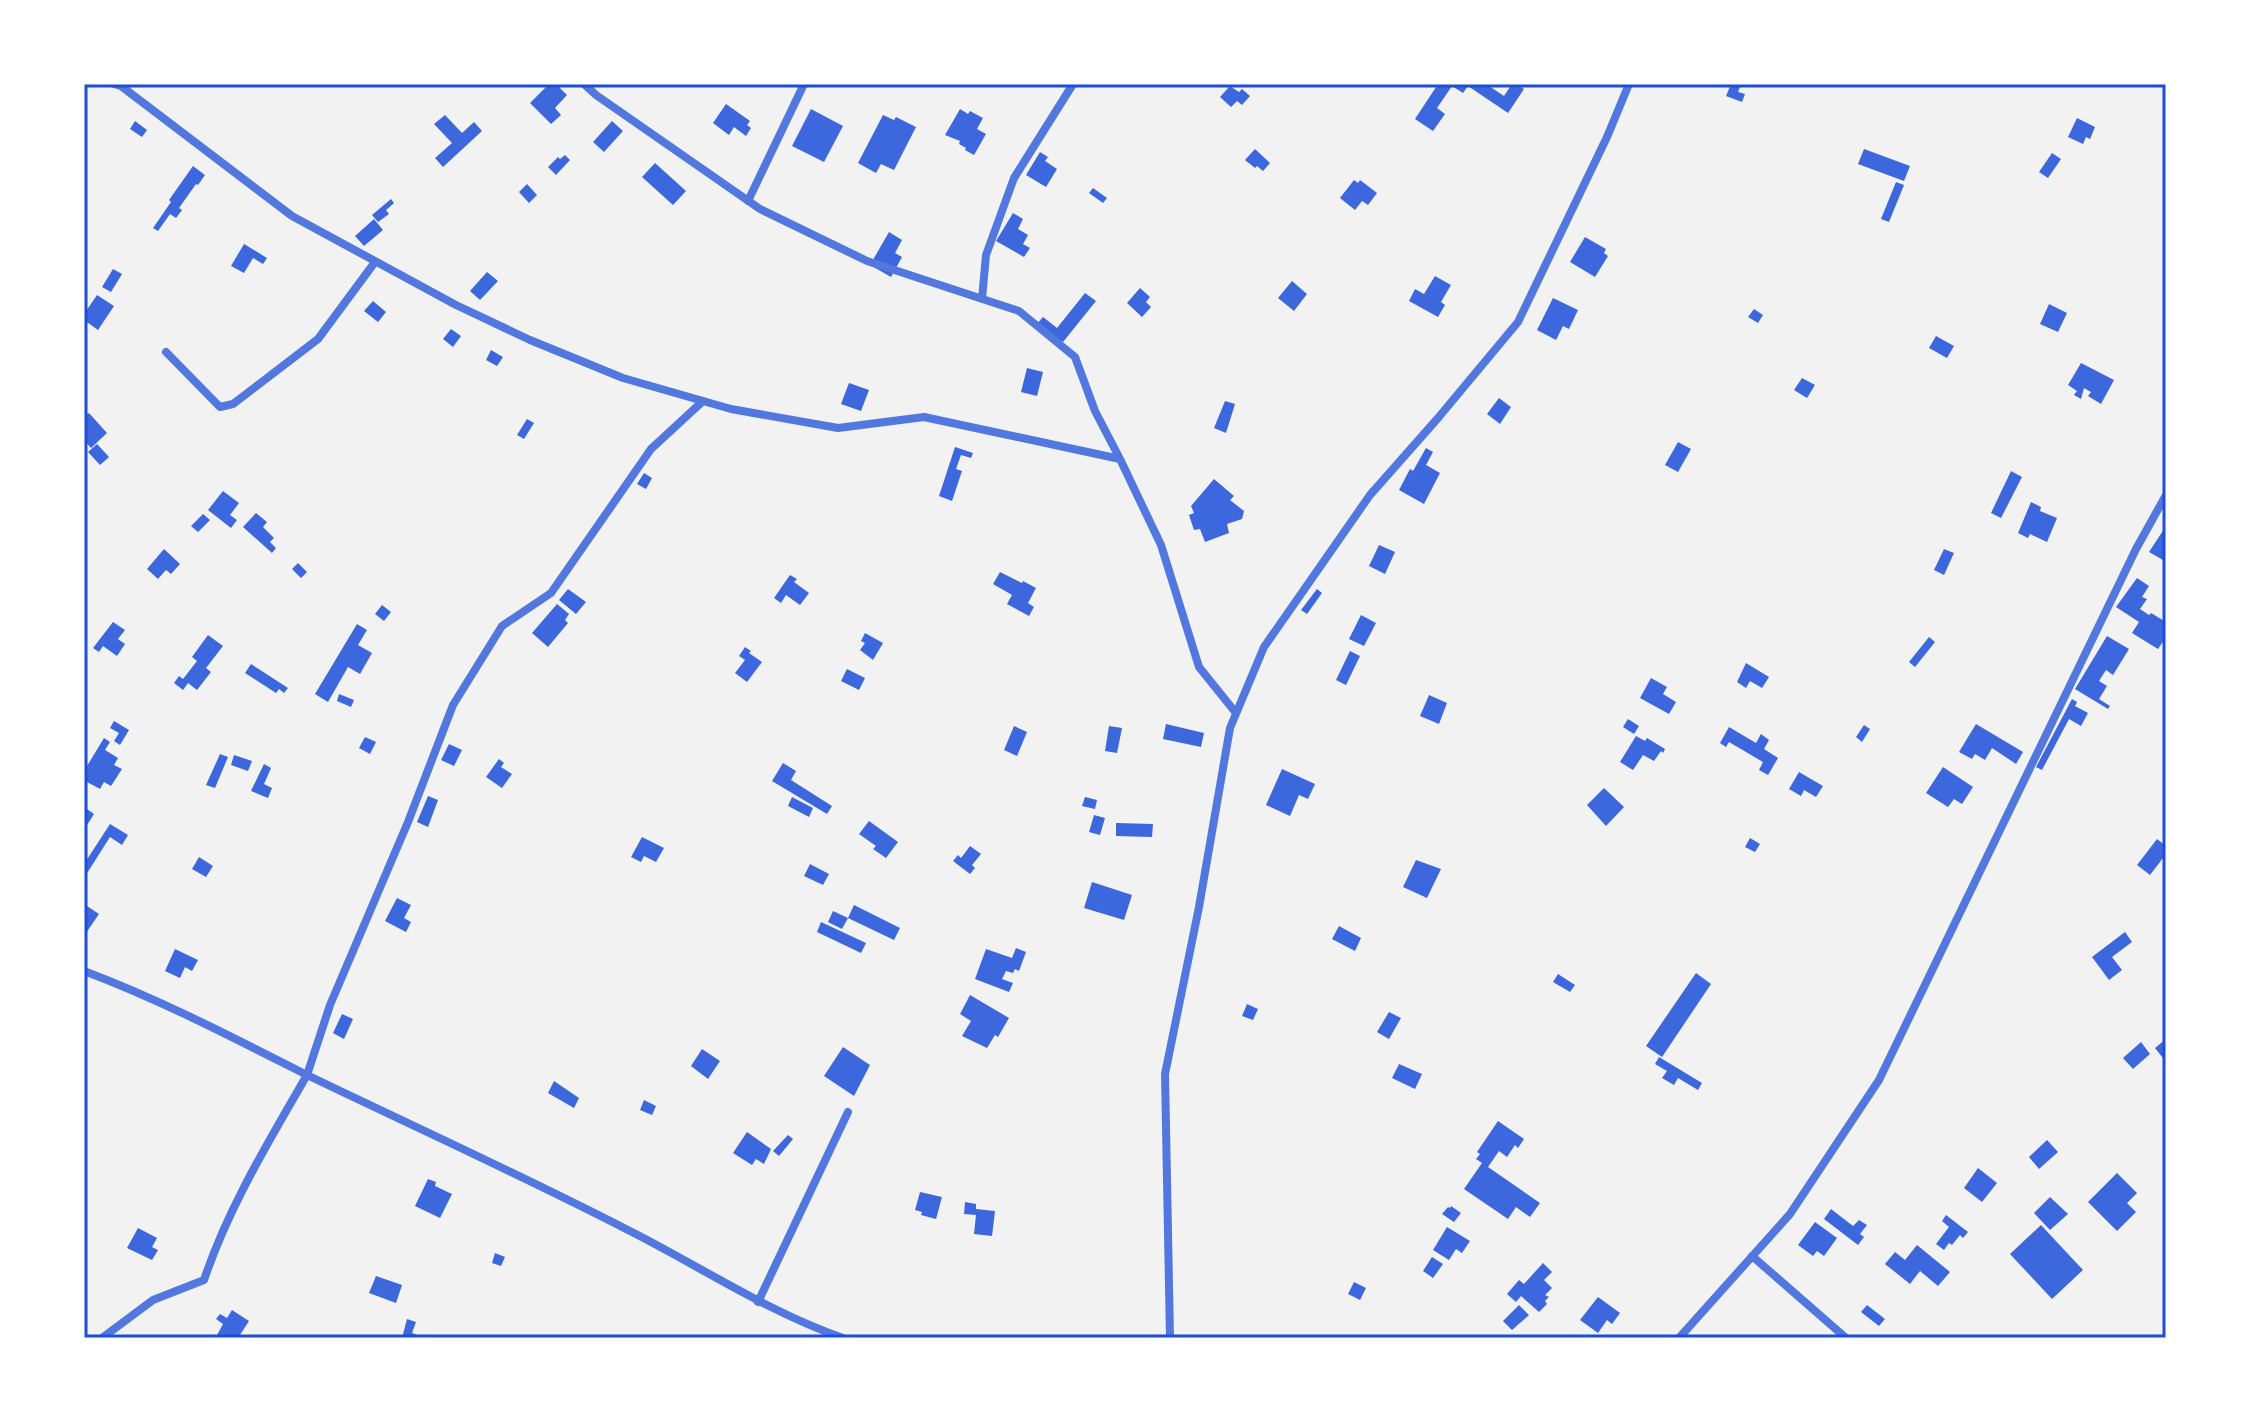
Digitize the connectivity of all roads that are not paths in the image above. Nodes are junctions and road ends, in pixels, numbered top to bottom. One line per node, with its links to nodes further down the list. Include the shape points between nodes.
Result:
1 (114, 84): 7 (street, via 292,216)
2 (584, 84): 6 (street)
3 (804, 84): 6 (street)
4 (1073, 84): 8 (street, via 1014,178 986,255)
5 (1629, 84): 13 (street, via 1518,322 1370,495 1264,647)
6 (748, 201): 8 (street, via 867,261)
7 (375, 262): 9 (street, via 318,339 233,404 220,407); 10 (street, via 530,340 623,378)
8 (982, 299): 11 (street, via 1019,311 1075,357)
9 (166, 352)
10 (703, 401): 11 (street, via 838,428 924,417); 15 (street, via 651,449 551,593 502,626 453,705 330,1005)
11 (1120, 459): 13 (street, via 1161,545 1199,667)
12 (2166, 495): 17 (street, via 1879,1080 1790,1214)
13 (1236, 713): 21 (street, via 1165,1074)
14 (84, 971): 15 (street, via 133,989)
15 (307, 1075): 18 (street, via 627,1229); 19 (street, via 250,1176 204,1280 153,1300)
16 (848, 1112): 18 (street)
17 (1752, 1256): 22 (street); 23 (street)
18 (758, 1302): 20 (street)
19 (102, 1338)
20 (843, 1338)
21 (1170, 1338)
22 (1679, 1338)
23 (1846, 1338)

